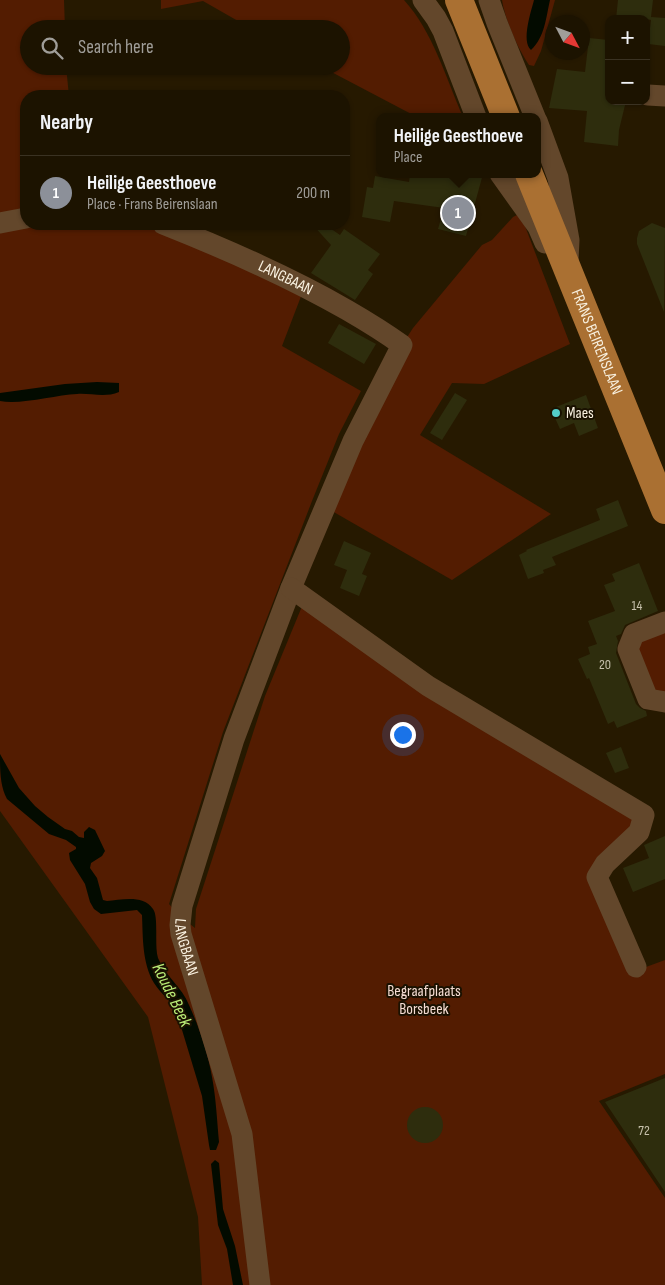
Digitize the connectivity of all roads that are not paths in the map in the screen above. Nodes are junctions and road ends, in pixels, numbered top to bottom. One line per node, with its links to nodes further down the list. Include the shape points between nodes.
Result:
1 (423, 0): 4 (street, via 443,31)
2 (459, 0): 5 (main road)
3 (489, 0): 6 (street)
4 (474, 113)
5 (504, 113)
6 (533, 113)
7 (541, 132): 13 (street, via 558,178 569,240)
8 (503, 178): 13 (street, via 538,227 545,244)
9 (531, 178): 13 (main road, FRANS BEIRENSLAAN)
10 (20, 219): 11 (street)
11 (0, 223)
12 (178, 230): 15 (street, LANGBAAN, via 230,250 305,286 402,345 352,441)
13 (568, 270): 14 (main road, FRANS BEIRENSLAAN)
14 (665, 510)
15 (291, 588): 18 (street, via 428,686 644,815 639,832 596,877); 19 (street, LANGBAAN, via 234,738 182,906 180,926 242,1134)
16 (665, 622): 17 (street, via 634,634 628,649 648,699)
17 (665, 702)
18 (636, 967)
19 (260, 1285)

